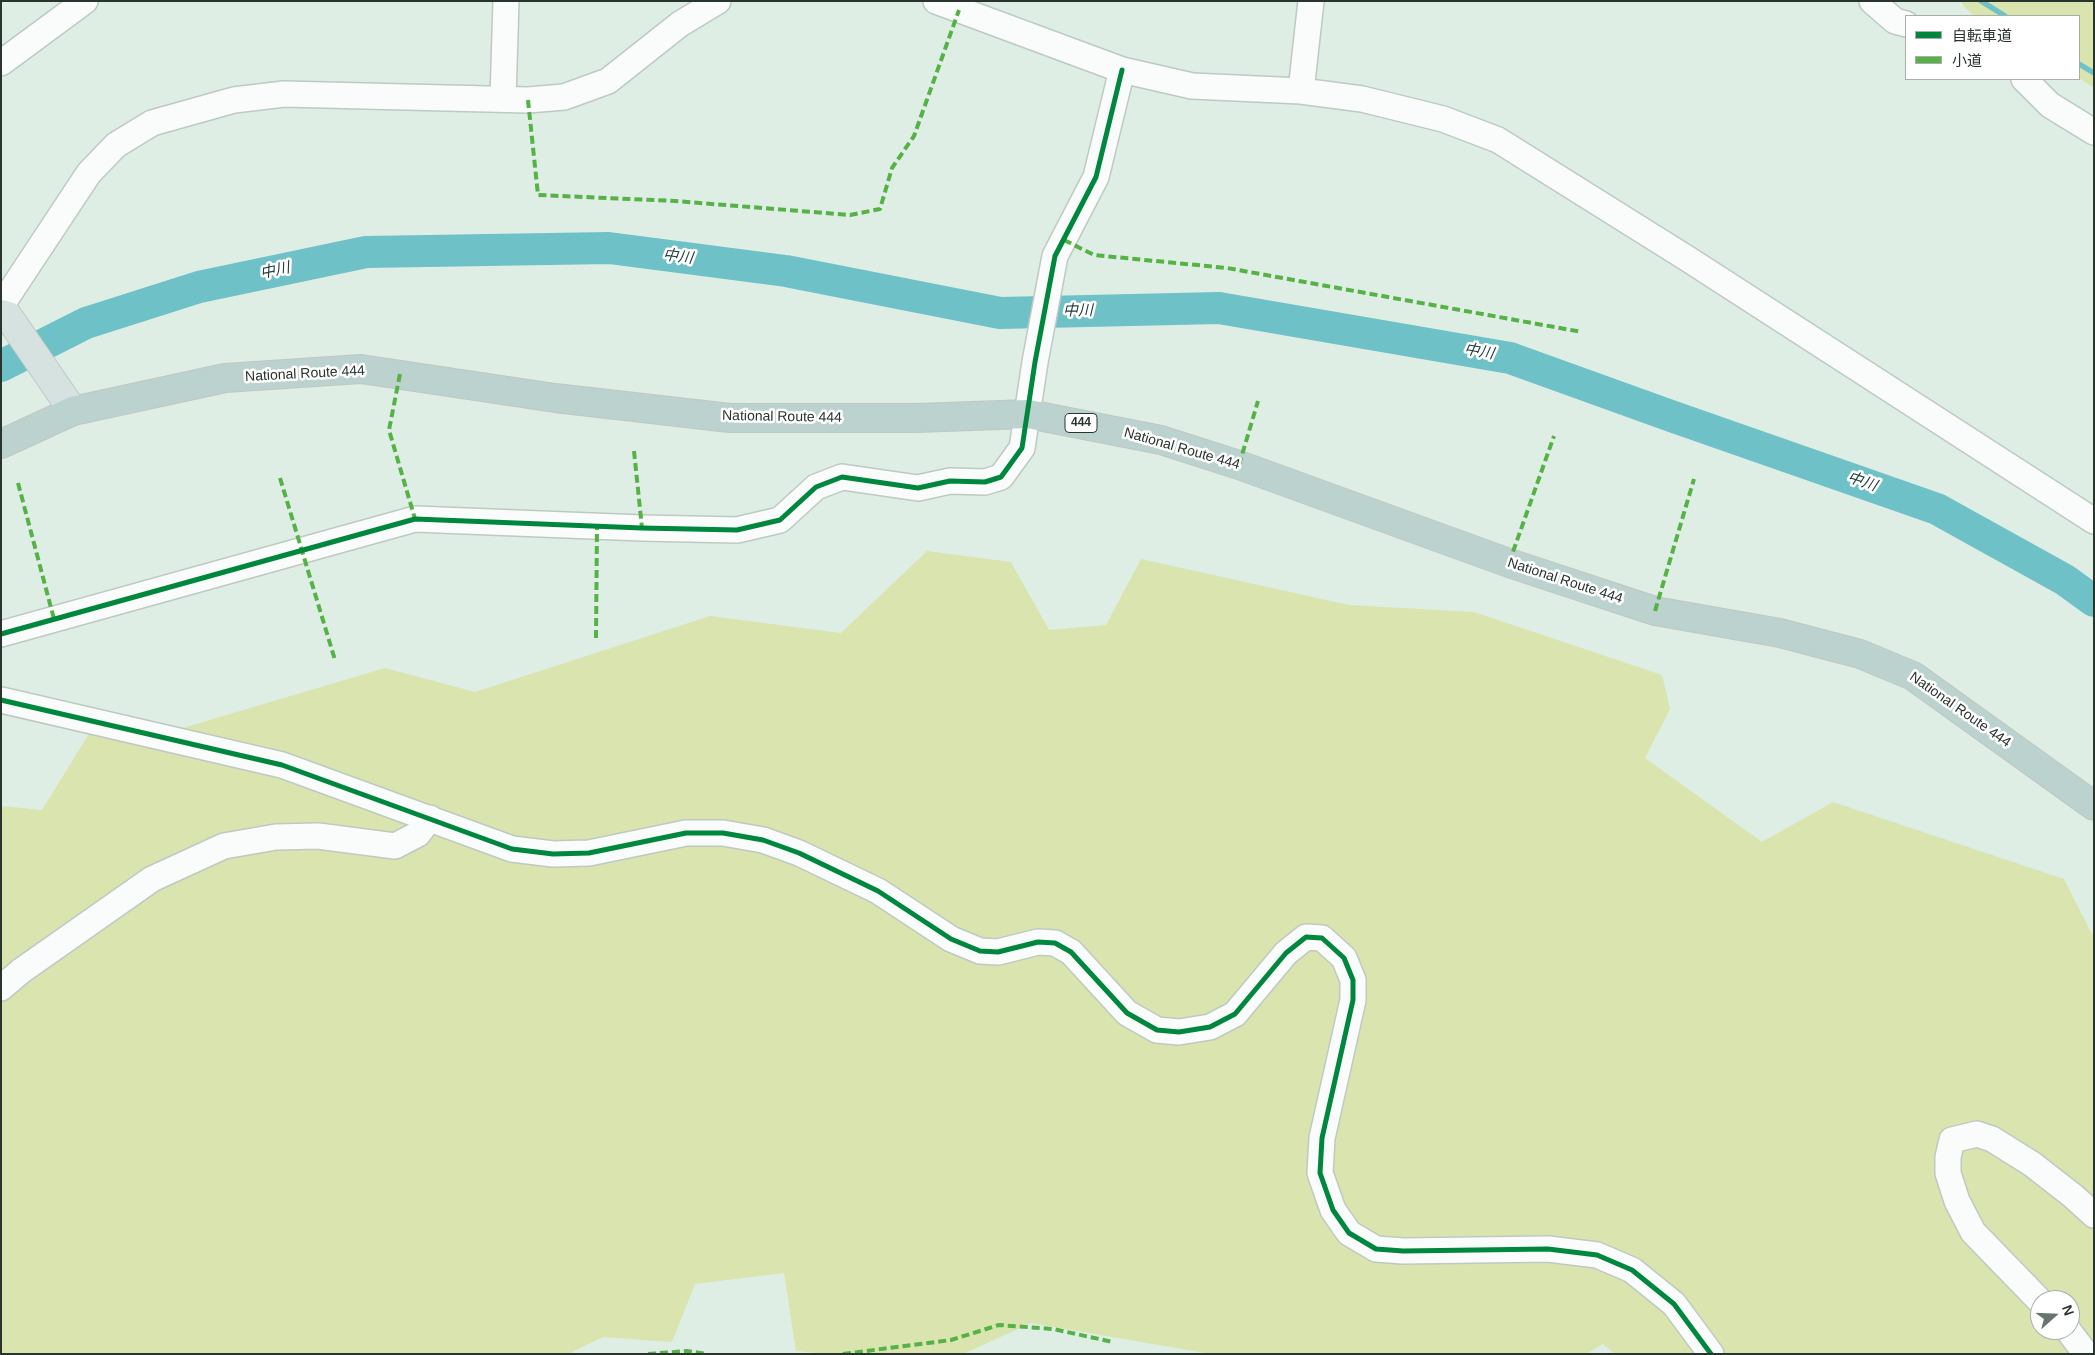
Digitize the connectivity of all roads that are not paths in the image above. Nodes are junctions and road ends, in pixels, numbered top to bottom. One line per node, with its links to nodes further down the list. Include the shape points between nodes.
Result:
1 (85, 1): 8 (street)
2 (506, 1): 12 (street)
3 (718, 1): 12 (street, via 680,24 608,81 564,97)
4 (936, 1): 9 (street)
5 (1311, 1): 11 (street)
6 (1872, 1): 7 (street, via 1895,21)
7 (1905, 24)
8 (1, 63)
9 (1122, 70): 11 (street, via 1192,86); 16 (street, via 1096,177 1055,256)
10 (2025, 80): 13 (street, via 2050,105)
11 (1301, 91): 18 (street, via 1362,99 1443,119 1498,140)
12 (503, 99): 14 (street, via 284,94 234,100 152,123 116,145 89,173)
13 (2094, 132)
14 (3, 312): 15 (main road)
15 (68, 403): 16 (highway, National Route 444 / 444, via 225,378 361,368 555,398 730,418 917,418); 17 (highway, National Route 444 / 444)
16 (1028, 414): 19 (street, via 1022,448 1001,477 985,482 950,481 918,488 842,477 816,486 780,520 737,530 415,519); 21 (highway, National Route 444 / 444, via 1161,440 1509,563 1655,610 1780,633 1860,654 1913,676)
17 (1, 444)
18 (2094, 521)
19 (1, 634)
20 (1, 700): 22 (street, via 282,765)
21 (2094, 806)
22 (430, 818): 23 (street, via 418,834 395,846 318,836 276,837 224,846 152,879); 27 (street, via 512,849 553,854 589,853 686,833 723,833 763,840 799,853 878,891 951,939 980,951 998,952 1038,942 1056,943 1071,952 1127,1013 1157,1030 1179,1032 1210,1027 1235,1014 1286,953 1306,937 1322,938 1344,958 1353,980 1353,1000 1322,1138 1320,1173 1333,1210 1349,1233 1376,1248 1403,1251 1548,1249 1597,1255 1632,1270 1674,1304)
23 (1, 988)
24 (2094, 1215): 25 (street, via 2032,1164 1992,1139 1977,1134 1952,1140 1948,1173 1956,1201 1974,1232)
25 (2030, 1291)
26 (2076, 1340): 28 (street)
27 (1711, 1354)
28 (2086, 1354)

